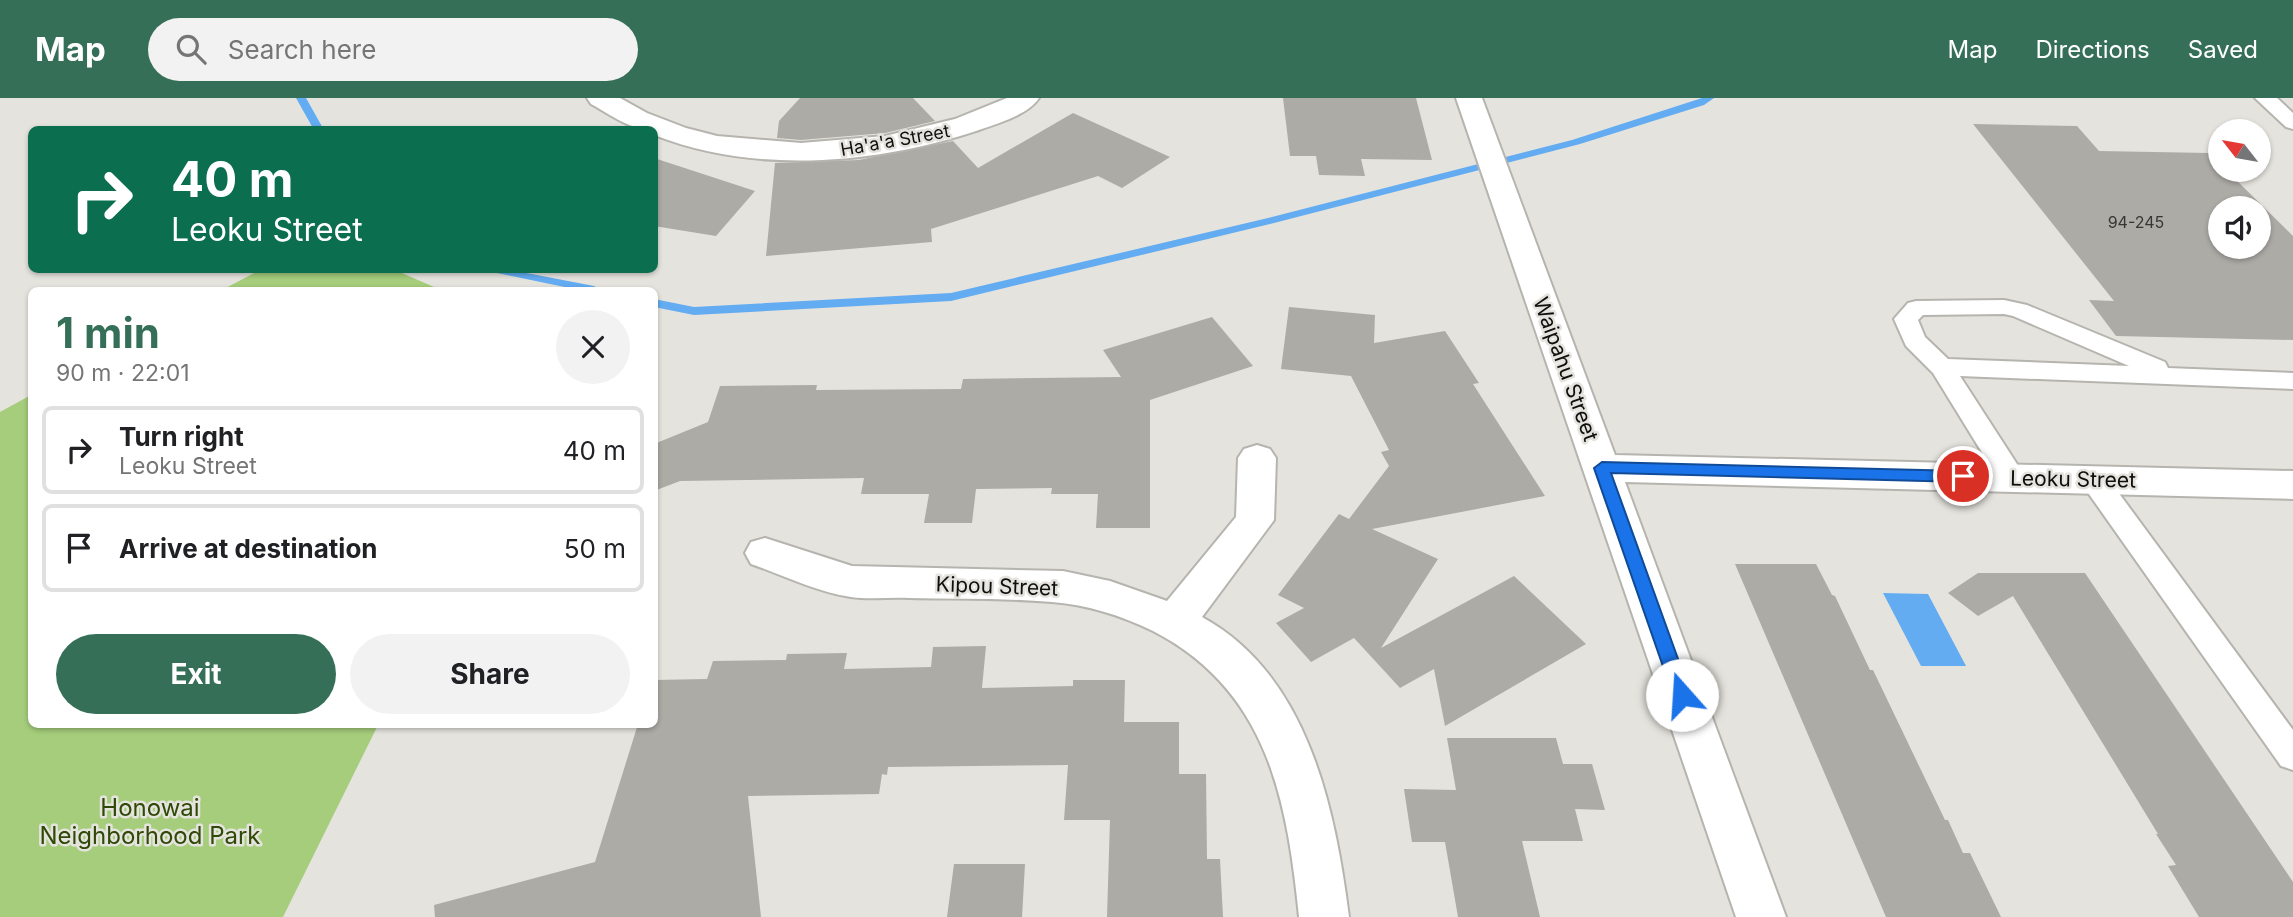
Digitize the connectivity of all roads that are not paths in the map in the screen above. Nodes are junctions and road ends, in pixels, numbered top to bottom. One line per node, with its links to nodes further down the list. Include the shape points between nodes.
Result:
1 (600, 98): 6 (street, Ha'a'a Street)
2 (1026, 98): 7 (street, Ha'a'a Street, via 960,127 893,144 820,151 747,148)
3 (1469, 98): 12 (street, Waipahu Street)
4 (2265, 98): 5 (lane)
5 (2293, 123)
6 (656, 126)
7 (658, 127)
8 (1941, 367): 9 (lane); 9 (lane, via 1921,352 1907,327 1906,319 1916,308 2019,310); 13 (lane)
9 (2179, 376): 10 (lane)
10 (2293, 381)
11 (1256, 458): 17 (street, via 1255,520)
12 (1602, 468): 13 (street, Leoku Street); 20 (street, Waipahu Street)
13 (2012, 478): 14 (street, Leoku Street)
14 (2094, 480): 15 (street, Leoku Street); 18 (lane)
15 (2288, 491)
16 (765, 553): 17 (street, Kipou Street, via 847,581 1054,586 1124,600)
17 (1176, 620): 19 (street, Kipou Street, via 1213,644 1247,677 1279,727 1301,781 1320,872)
18 (2293, 756)
19 (1324, 917)
20 (1761, 917)

